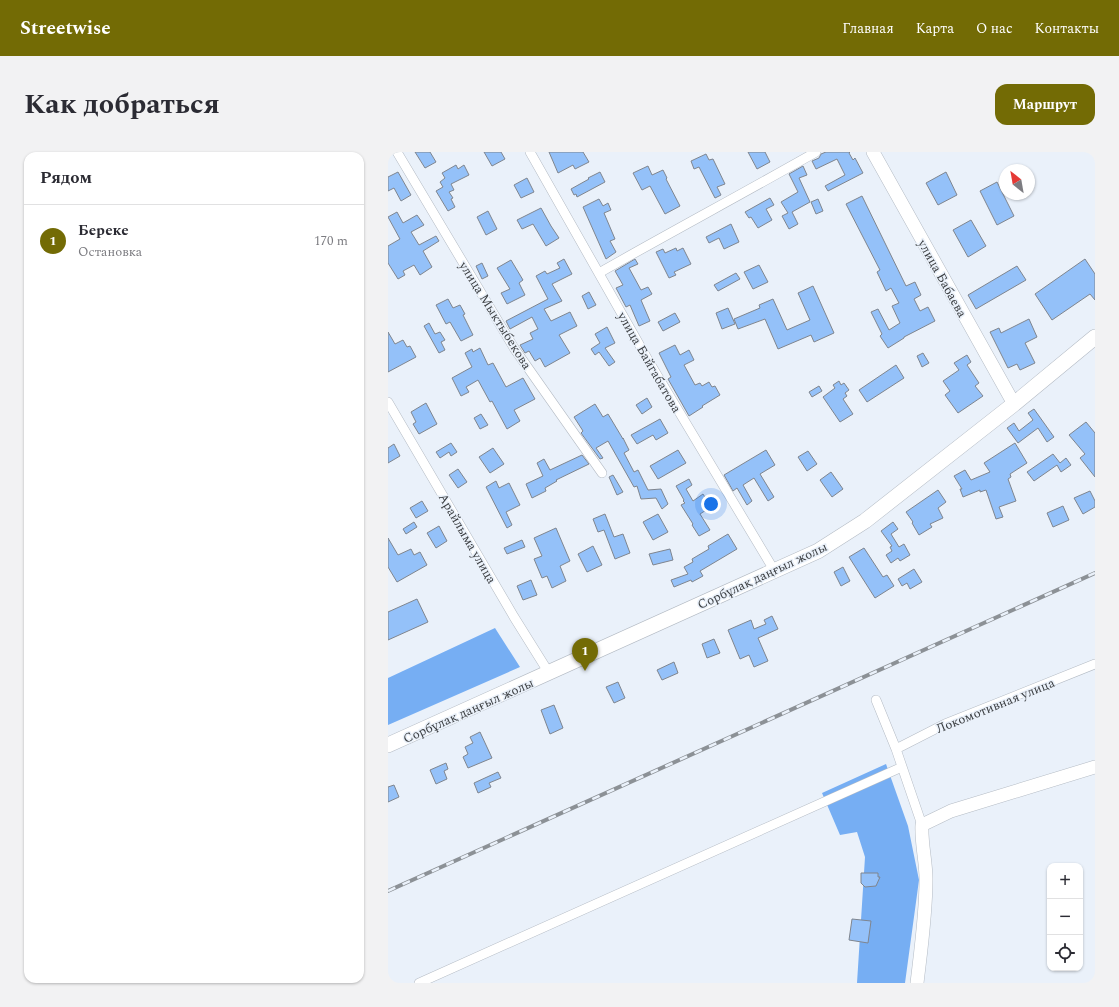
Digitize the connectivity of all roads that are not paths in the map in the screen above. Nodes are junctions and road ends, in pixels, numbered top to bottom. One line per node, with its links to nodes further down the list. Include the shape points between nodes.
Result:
1 (397, 152): 9 (street, улица Мыктыбекова, via 514,348)
2 (530, 152): 5 (street, улица Байгабатова)
3 (816, 152): 5 (street)
4 (874, 152): 8 (main road, улица Бабаева)
5 (599, 273): 10 (street, улица Байгабатова)
6 (1095, 337): 8 (main road, Сорбұлақ даңғыл жолы)
7 (388, 402): 12 (street, Арайлыма улица)
8 (1014, 404): 10 (main road, Сорбұлақ даңғыл жолы, via 865,521 818,551)
9 (602, 473)
10 (774, 570): 12 (main road, Сорбұлақ даңғыл жолы)
11 (1095, 664): 15 (street, Локомотивная улица, via 945,724)
12 (549, 673): 14 (main road, Сорбұлақ даңғыл жолы)
13 (876, 700): 15 (street)
14 (388, 745)
15 (896, 749): 16 (street)
16 (902, 767): 18 (street); 19 (street)
17 (1095, 767): 18 (main road, via 951,810)
18 (922, 825): 20 (main road, via 926,878 925,916)
19 (419, 983)
20 (917, 983)

